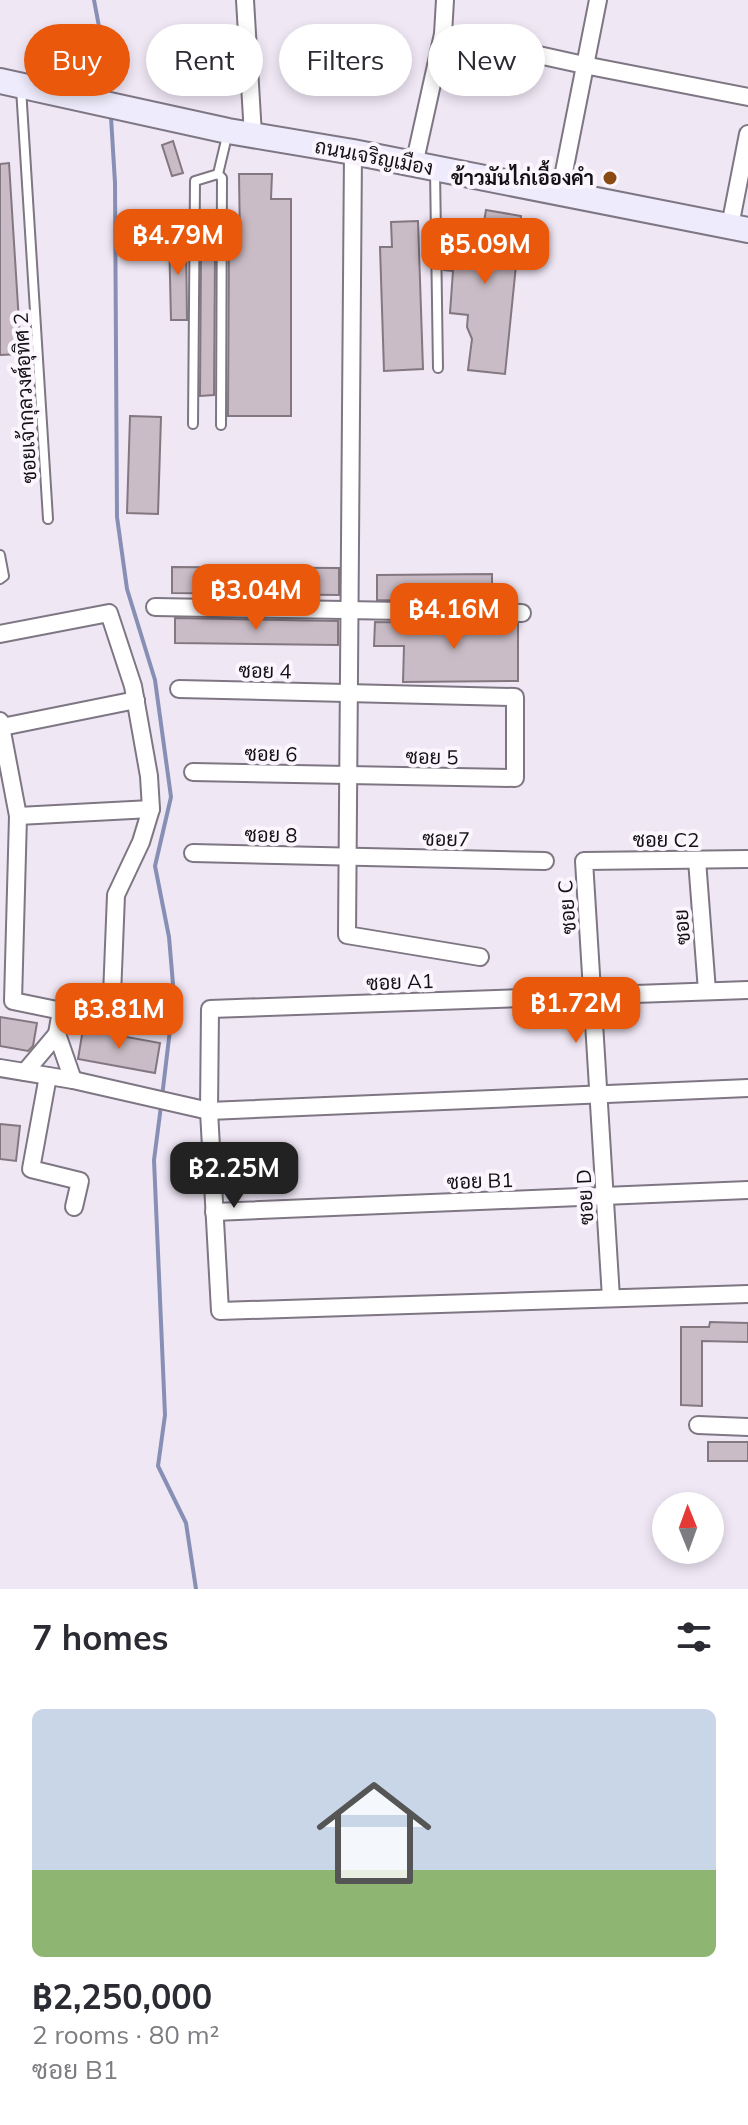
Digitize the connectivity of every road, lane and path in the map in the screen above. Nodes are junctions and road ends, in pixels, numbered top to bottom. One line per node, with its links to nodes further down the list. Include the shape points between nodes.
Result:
1 (245, 0): 12 (street)
2 (445, 0): 4 (street)
3 (598, 0): 6 (street)
4 (444, 24)
5 (545, 56): 6 (street)
6 (584, 65): 9 (street); 16 (street)
7 (11, 83): 10 (main road, ถนนเจริญเมือง); 21 (lane, ซอยเจ้ากุลวงศ์อุทิศ 2)
8 (434, 96): 14 (street)
9 (748, 97)
10 (228, 131): 12 (main road, ถนนเจริญเมือง); 15 (lane)
11 (748, 134): 17 (street)
12 (253, 135): 13 (main road, ถนนเจริญเมือง)
13 (353, 152): 14 (main road, ถนนเจริญเมือง); 25 (street)
14 (424, 167): 16 (main road, ถนนเจริญเมือง); 18 (lane)
15 (218, 174): 19 (lane, via 195,181); 20 (lane)
16 (560, 192): 17 (main road, ถนนเจริญเมือง)
17 (739, 228)
18 (438, 368)
19 (193, 424)
20 (221, 425)
21 (48, 519)
22 (0, 555): 23 (lane)
23 (0, 579)
24 (155, 607): 25 (street)
25 (349, 610): 26 (street); 29 (street)
26 (522, 613)
27 (0, 634): 30 (street, via 109,613)
28 (179, 689): 29 (street, ซอย 4)
29 (349, 693): 33 (street); 34 (street, ซอย 4, via 515,697)
30 (136, 700): 31 (street); 35 (street)
31 (1, 724): 36 (street)
32 (193, 772): 33 (street, ซอย 6)
33 (348, 775): 34 (street, ซอย 5); 38 (street)
34 (515, 778)
35 (151, 809): 36 (street); 47 (street, via 116,895 111,1021)
36 (18, 816): 47 (street, via 13,1001)
37 (193, 853): 38 (street, ซอย 8)
38 (347, 857): 41 (street, ซอย7); 43 (street, via 347,935)
39 (748, 859): 40 (street, ซอย C2)
40 (697, 860): 42 (street, ซอย C2); 45 (street, ซอย)
41 (545, 861)
42 (584, 861): 46 (street, ซอย C)
43 (480, 957)
44 (748, 990): 45 (street, ซอย A1)
45 (707, 991): 46 (street, ซอย A1)
46 (592, 994): 54 (street, ซอย C); 55 (street, ซอย A1, via 210,1009)
47 (61, 1011): 48 (street)
48 (57, 1034): 50 (street); 52 (street)
49 (0, 1068): 50 (street)
50 (25, 1072): 51 (street)
51 (48, 1076): 52 (street); 58 (street, via 31,1169 80,1181)
52 (73, 1080): 55 (street)
53 (748, 1088): 54 (street)
54 (599, 1094): 55 (street); 57 (street, ซอย D)
55 (209, 1111): 59 (street)
56 (748, 1190): 57 (street, ซอย B1)
57 (604, 1196): 59 (street, ซอย B1); 61 (street, ซอย D)
58 (74, 1207)
59 (214, 1212): 61 (street, via 220,1311)
60 (748, 1294): 61 (street)
61 (611, 1298)
62 (698, 1425): 63 (street)
63 (748, 1427)

